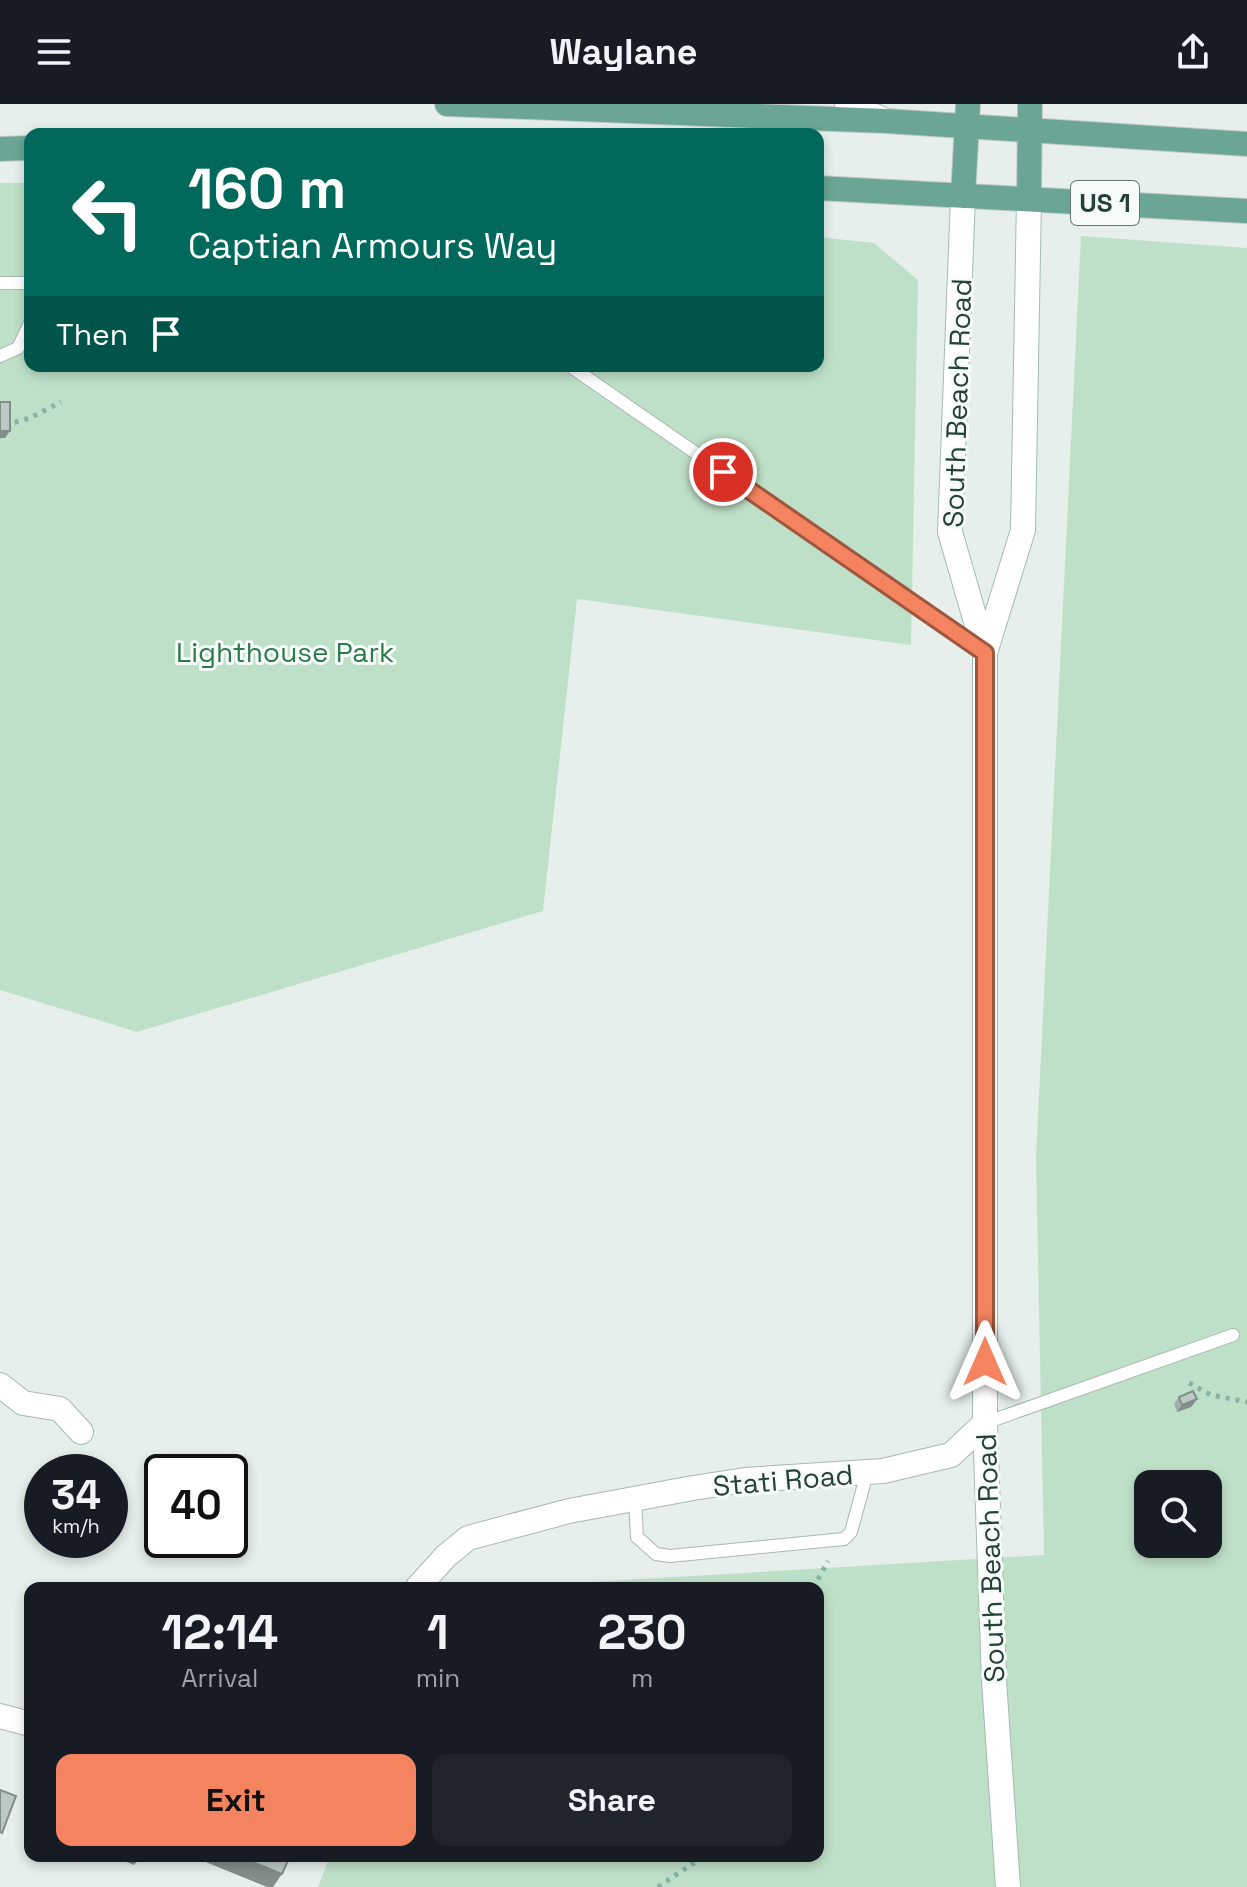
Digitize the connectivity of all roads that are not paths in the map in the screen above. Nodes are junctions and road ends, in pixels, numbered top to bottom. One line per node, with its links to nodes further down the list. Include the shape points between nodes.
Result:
1 (447, 104): 5 (main road)
2 (847, 104): 5 (street)
3 (1030, 104): 6 (main road)
4 (967, 115): 5 (main road); 6 (main road); 11 (main road)
5 (886, 121)
6 (1030, 130): 7 (main road); 12 (main road)
7 (1247, 144)
8 (24, 148): 9 (main road)
9 (0, 149)
10 (824, 188): 11 (main road, US 1)
11 (963, 196): 12 (main road, US 1); 19 (street, South Beach Road, via 950,532)
12 (1029, 198): 13 (main road, US 1); 19 (street, South Beach Road, via 1023,530)
13 (1247, 211)
14 (0, 283): 15 (lane)
15 (24, 283)
16 (24, 336): 17 (lane, via 18,348)
17 (0, 356)
18 (579, 372): 19 (lane)
19 (985, 653): 22 (street, South Beach Road)
20 (1233, 1335): 22 (lane)
21 (0, 1385): 23 (street, via 23,1403 60,1409)
22 (985, 1423): 24 (street, Stati Road, via 951,1455); 29 (street, South Beach Road)
23 (81, 1432)
24 (867, 1473): 25 (street, Stati Road, via 745,1480); 25 (lane, via 851,1532 844,1539 656,1554 637,1537)
25 (635, 1501): 26 (street, Stati Road, via 569,1511 468,1538)
26 (422, 1582)
27 (0, 1716): 28 (street)
28 (24, 1722)
29 (1008, 1887)

